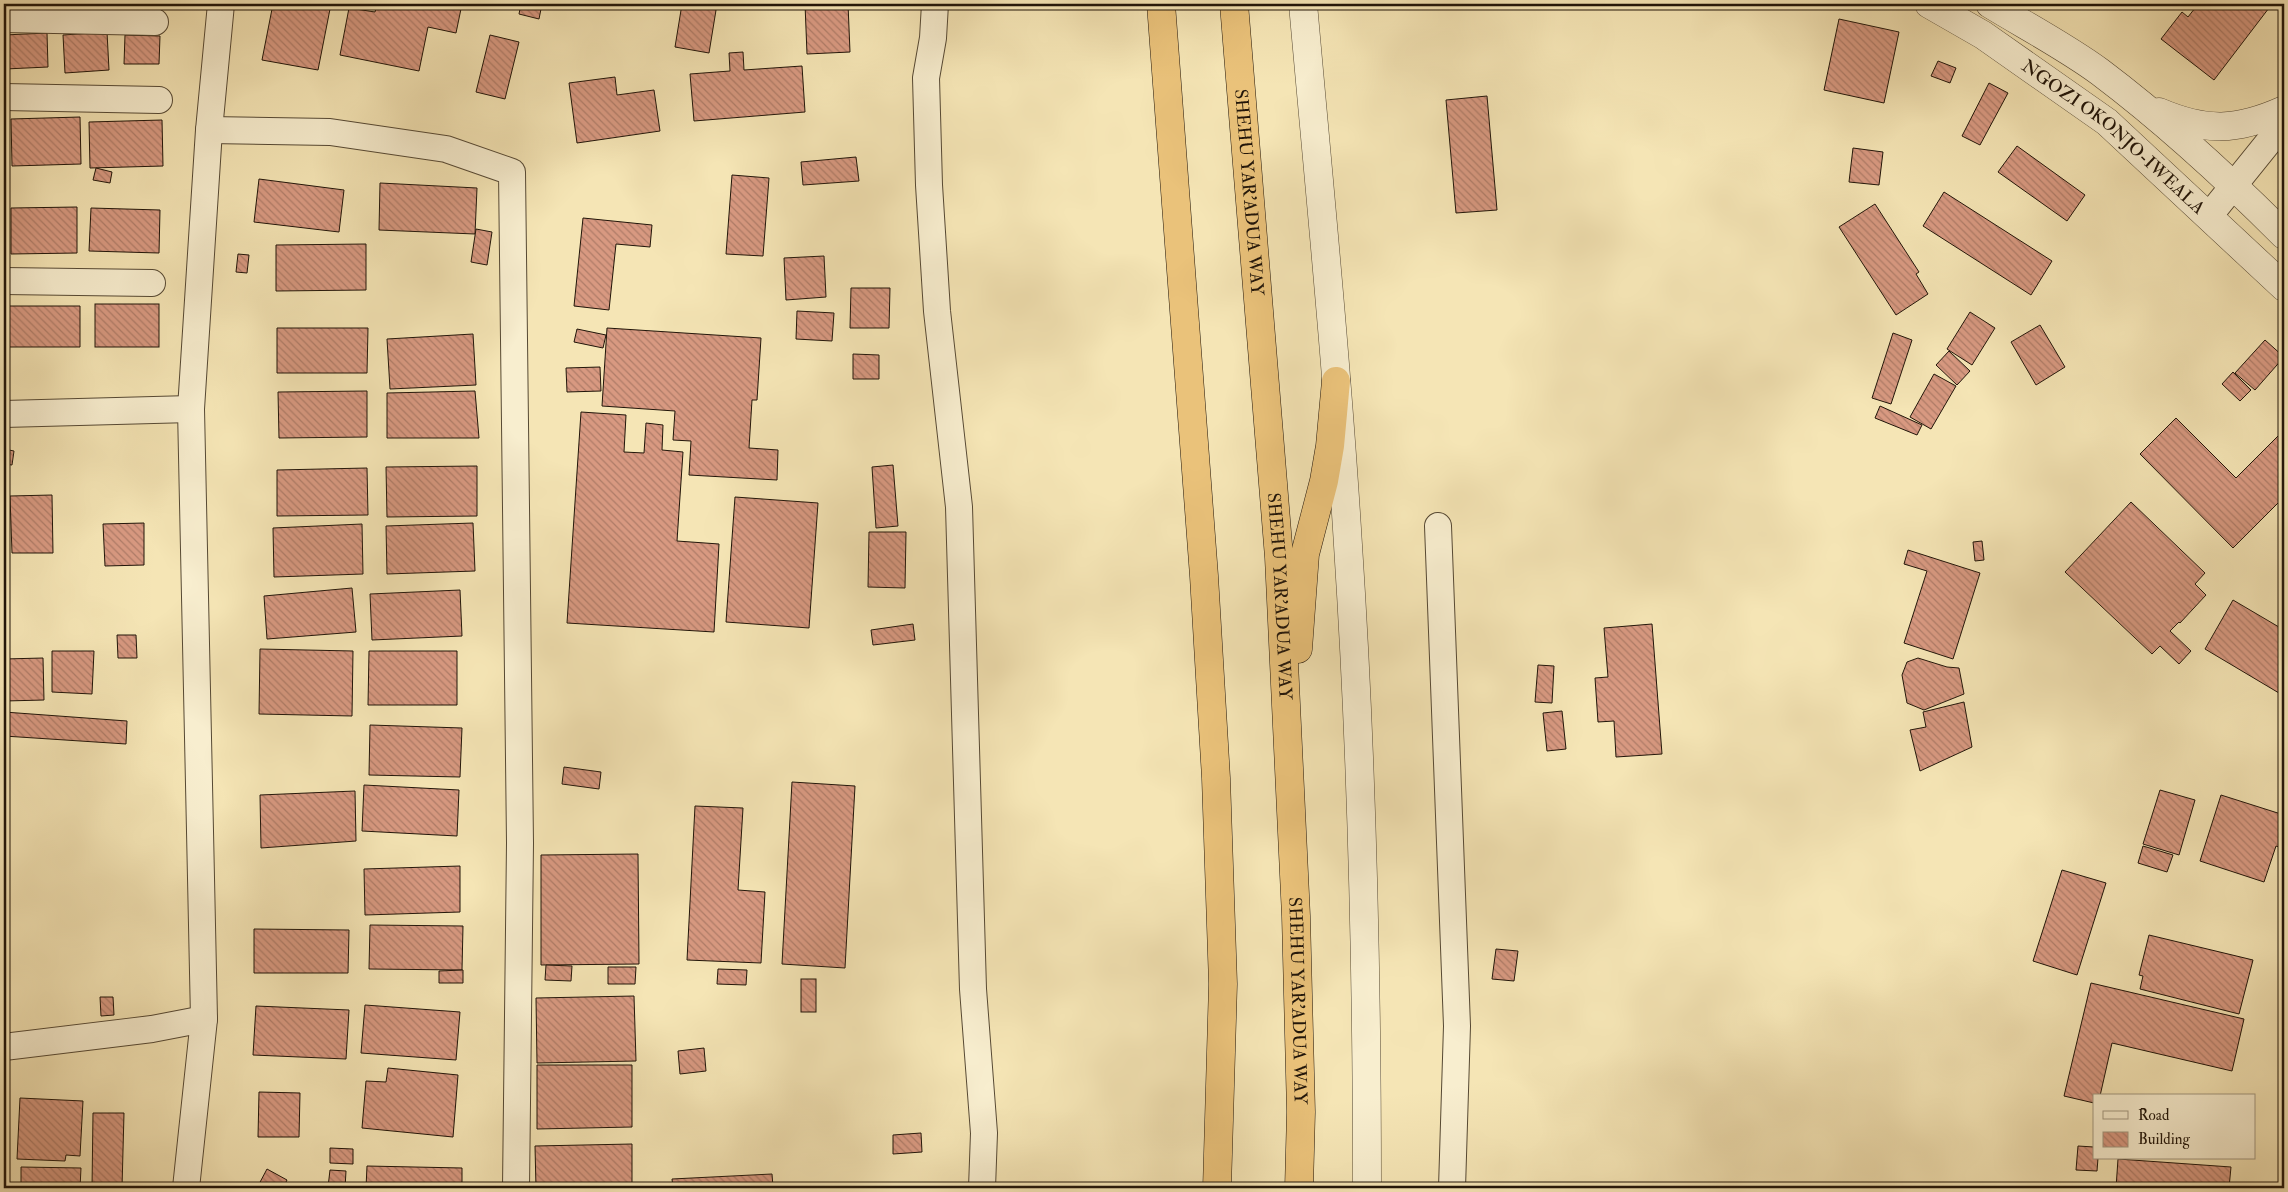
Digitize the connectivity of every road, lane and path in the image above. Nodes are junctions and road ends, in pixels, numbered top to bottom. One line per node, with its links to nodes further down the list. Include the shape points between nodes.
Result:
1 (221, 4): 15 (street)
2 (935, 4): 31 (street, via 926,78 929,185 937,311 959,507 973,989 984,1133)
3 (1161, 4): 32 (highway, via 1216,778 1223,984)
4 (1234, 4): 26 (highway, SHEHU YAR'ADUA WAY, via 1279,557)
5 (1303, 4): 22 (street)
6 (1929, 4): 17 (street, NGOZI OKONJO-IWEALA, via 1983,35 2107,122)
7 (1990, 4): 12 (street, via 2098,71)
8 (4, 19): 9 (street)
9 (155, 22)
10 (4, 97): 11 (street)
11 (159, 100)
12 (2138, 103): 13 (street, via 2199,126 2227,127 2259,122); 16 (street)
13 (2284, 110)
14 (2284, 124): 16 (street)
15 (209, 130): 23 (street); 30 (street, via 330,132 446,150 512,172 520,843)
16 (2232, 185): 17 (street); 18 (street)
17 (2209, 216): 21 (street, NGOZI OKONJO-IWEALA)
18 (2284, 235)
19 (4, 281): 20 (street)
20 (152, 283)
21 (2284, 287)
22 (1336, 381): 26 (highway, via 1330,446 1305,554); 34 (street, via 1357,704 1367,1041)
23 (191, 409): 24 (street); 27 (street)
24 (4, 414)
25 (1438, 526): 35 (street, via 1457,1026)
26 (1288, 734): 33 (highway, SHEHU YAR'ADUA WAY, via 1296,916)
27 (204, 1018): 28 (street); 29 (street)
28 (4, 1047)
29 (186, 1188)
30 (516, 1188)
31 (982, 1188)
32 (1217, 1188)
33 (1299, 1188)
34 (1367, 1188)
35 (1452, 1188)

